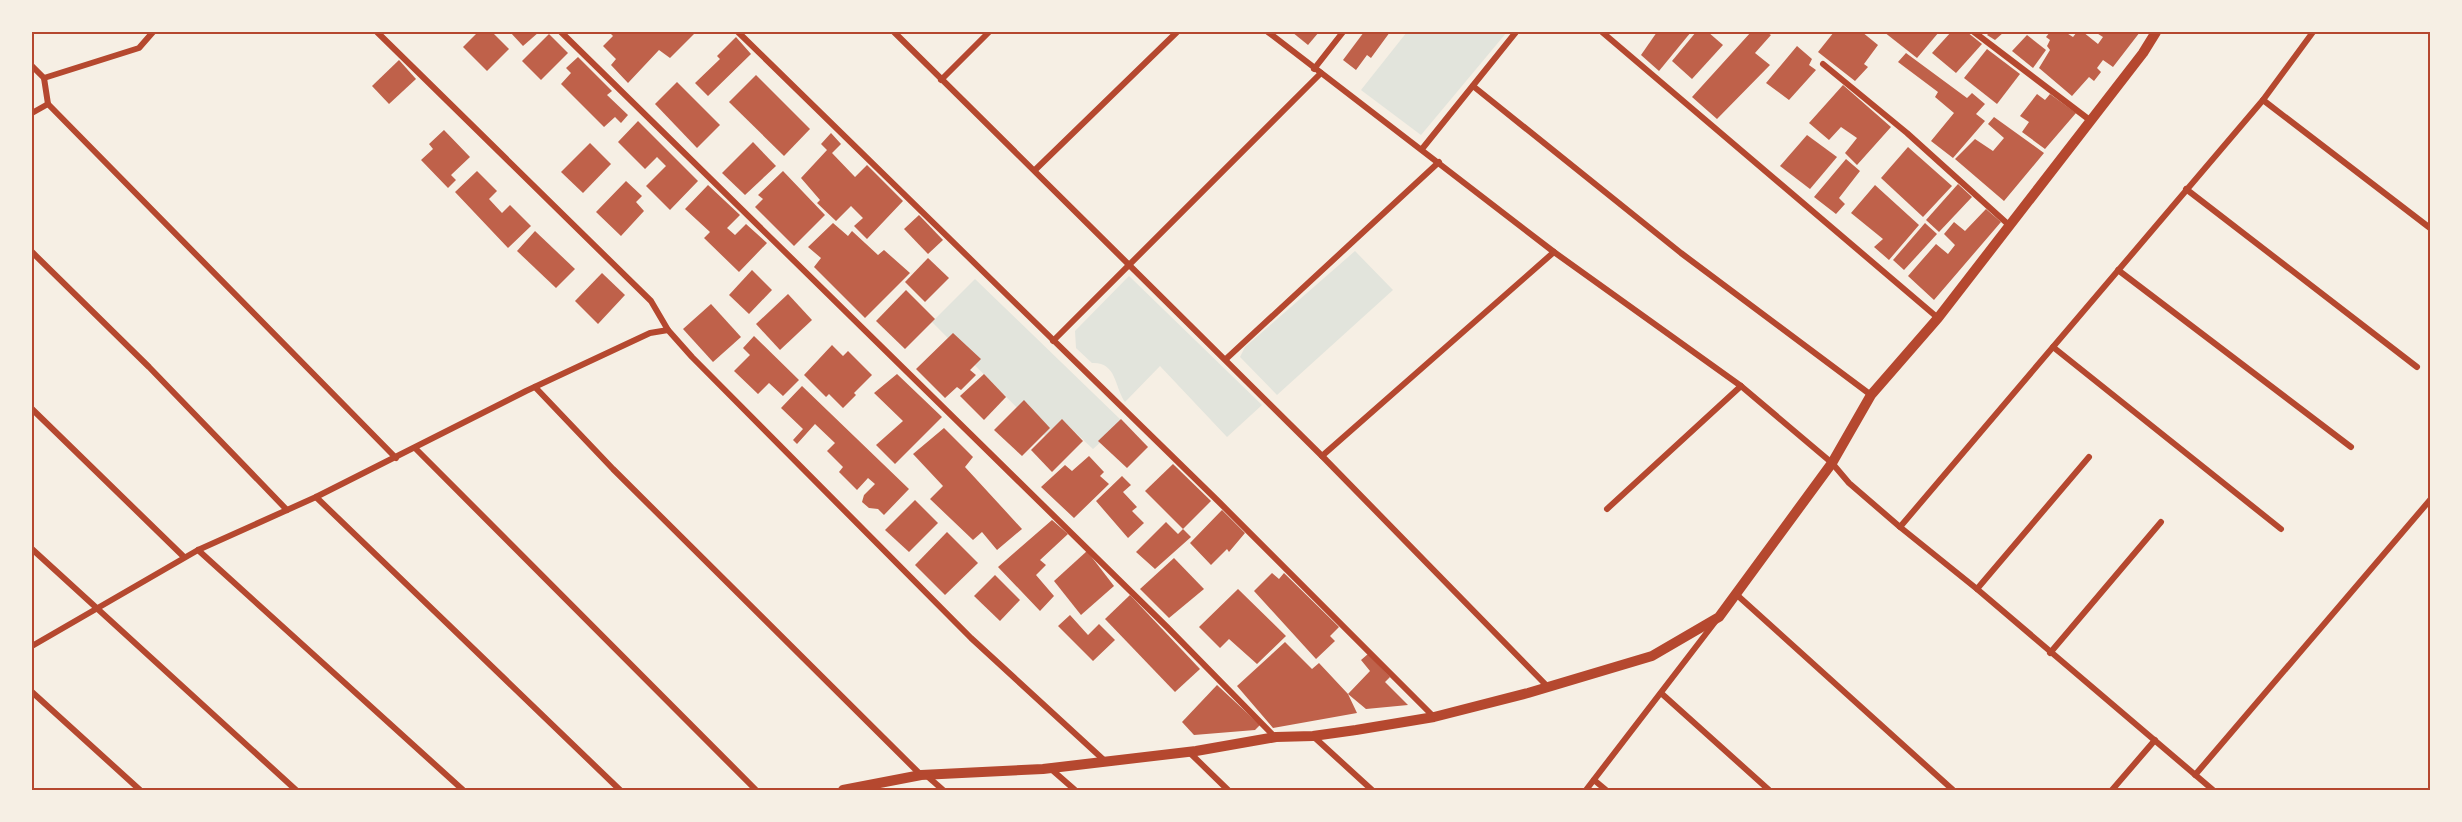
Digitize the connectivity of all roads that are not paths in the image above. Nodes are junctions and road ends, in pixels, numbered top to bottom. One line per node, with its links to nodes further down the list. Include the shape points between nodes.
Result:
1 (153, 32): 19 (street, via 139,48)
2 (377, 32): 37 (street, via 651,302)
3 (561, 32): 73 (street)
4 (738, 32): 38 (street)
5 (894, 32): 20 (street)
6 (989, 32): 20 (street)
7 (1177, 32): 28 (street)
8 (1268, 32): 17 (street)
9 (1343, 32): 17 (street)
10 (1516, 32): 21 (street)
11 (1602, 32): 36 (street)
12 (1974, 32): 25 (street)
13 (2313, 32): 22 (street)
14 (2152, 33): 25 (street, via 2143,53)
15 (1823, 64): 30 (street)
16 (32, 66): 19 (street)
17 (1314, 69): 18 (street)
18 (1321, 74): 26 (street); 34 (street)
19 (44, 78): 23 (street)
20 (941, 80): 28 (street)
21 (1473, 86): 26 (street); 44 (street, via 1681,253)
22 (2263, 100): 29 (street); 31 (street)
23 (48, 104): 24 (street); 50 (street)
24 (32, 113)
25 (2091, 122): 30 (street)
26 (1422, 149): 27 (street)
27 (1439, 162): 33 (street); 40 (street)
28 (1035, 170): 34 (street)
29 (2186, 189): 35 (street); 41 (street)
30 (2010, 226): 36 (street)
31 (2430, 228)
32 (32, 252): 55 (street)
33 (1554, 252): 42 (street); 48 (street)
34 (1131, 265): 38 (street); 40 (street)
35 (2118, 270): 39 (street); 46 (street)
36 (1938, 318): 44 (street)
37 (668, 330): 43 (street, via 650,333); 76 (street, via 971,638)
38 (1053, 341): 71 (street)
39 (2053, 347): 57 (street); 58 (street)
40 (1226, 359): 48 (street)
41 (2417, 367)
42 (1741, 386): 51 (street); 54 (street)
43 (535, 387): 47 (street); 78 (street)
44 (1871, 395): 51 (street)
45 (32, 409): 61 (street)
46 (2351, 447)
47 (415, 448): 50 (street); 85 (street)
48 (1322, 456): 68 (street)
49 (2089, 457): 62 (street)
50 (396, 458): 52 (street)
51 (1832, 463): 57 (street); 63 (street)
52 (316, 497): 55 (street); 84 (street)
53 (2430, 500): 79 (street)
54 (1607, 509)
55 (287, 510): 60 (street)
56 (2161, 522): 67 (street)
57 (1900, 527): 62 (street)
58 (2281, 529)
59 (32, 549): 64 (street)
60 (198, 550): 61 (street); 83 (street)
61 (184, 557): 64 (street)
62 (1977, 589): 67 (street)
63 (1737, 595): 65 (street); 94 (street)
64 (96, 608): 66 (street); 82 (street)
65 (1719, 616): 68 (street, via 1652,656); 70 (street)
66 (32, 646)
67 (2050, 653): 74 (street)
68 (1548, 687): 71 (street)
69 (32, 692): 81 (street)
70 (1661, 693): 80 (street); 93 (street)
71 (1434, 717): 72 (street)
72 (1313, 736): 73 (street); 90 (street)
73 (1276, 737): 75 (street)
74 (2155, 740): 79 (street); 95 (street)
75 (1189, 751): 76 (street); 89 (street)
76 (1106, 763): 77 (street)
77 (1051, 769): 78 (street); 88 (street)
78 (924, 775): 86 (street); 87 (street)
79 (2195, 775): 96 (street)
80 (1594, 780): 91 (street); 92 (street)
81 (140, 790)
82 (296, 790)
83 (463, 790)
84 (620, 790)
85 (756, 790)
86 (843, 790)
87 (943, 790)
88 (1075, 790)
89 (1228, 790)
90 (1372, 790)
91 (1586, 790)
92 (1606, 790)
93 (1769, 790)
94 (1953, 790)
95 (2112, 790)
96 (2213, 790)

